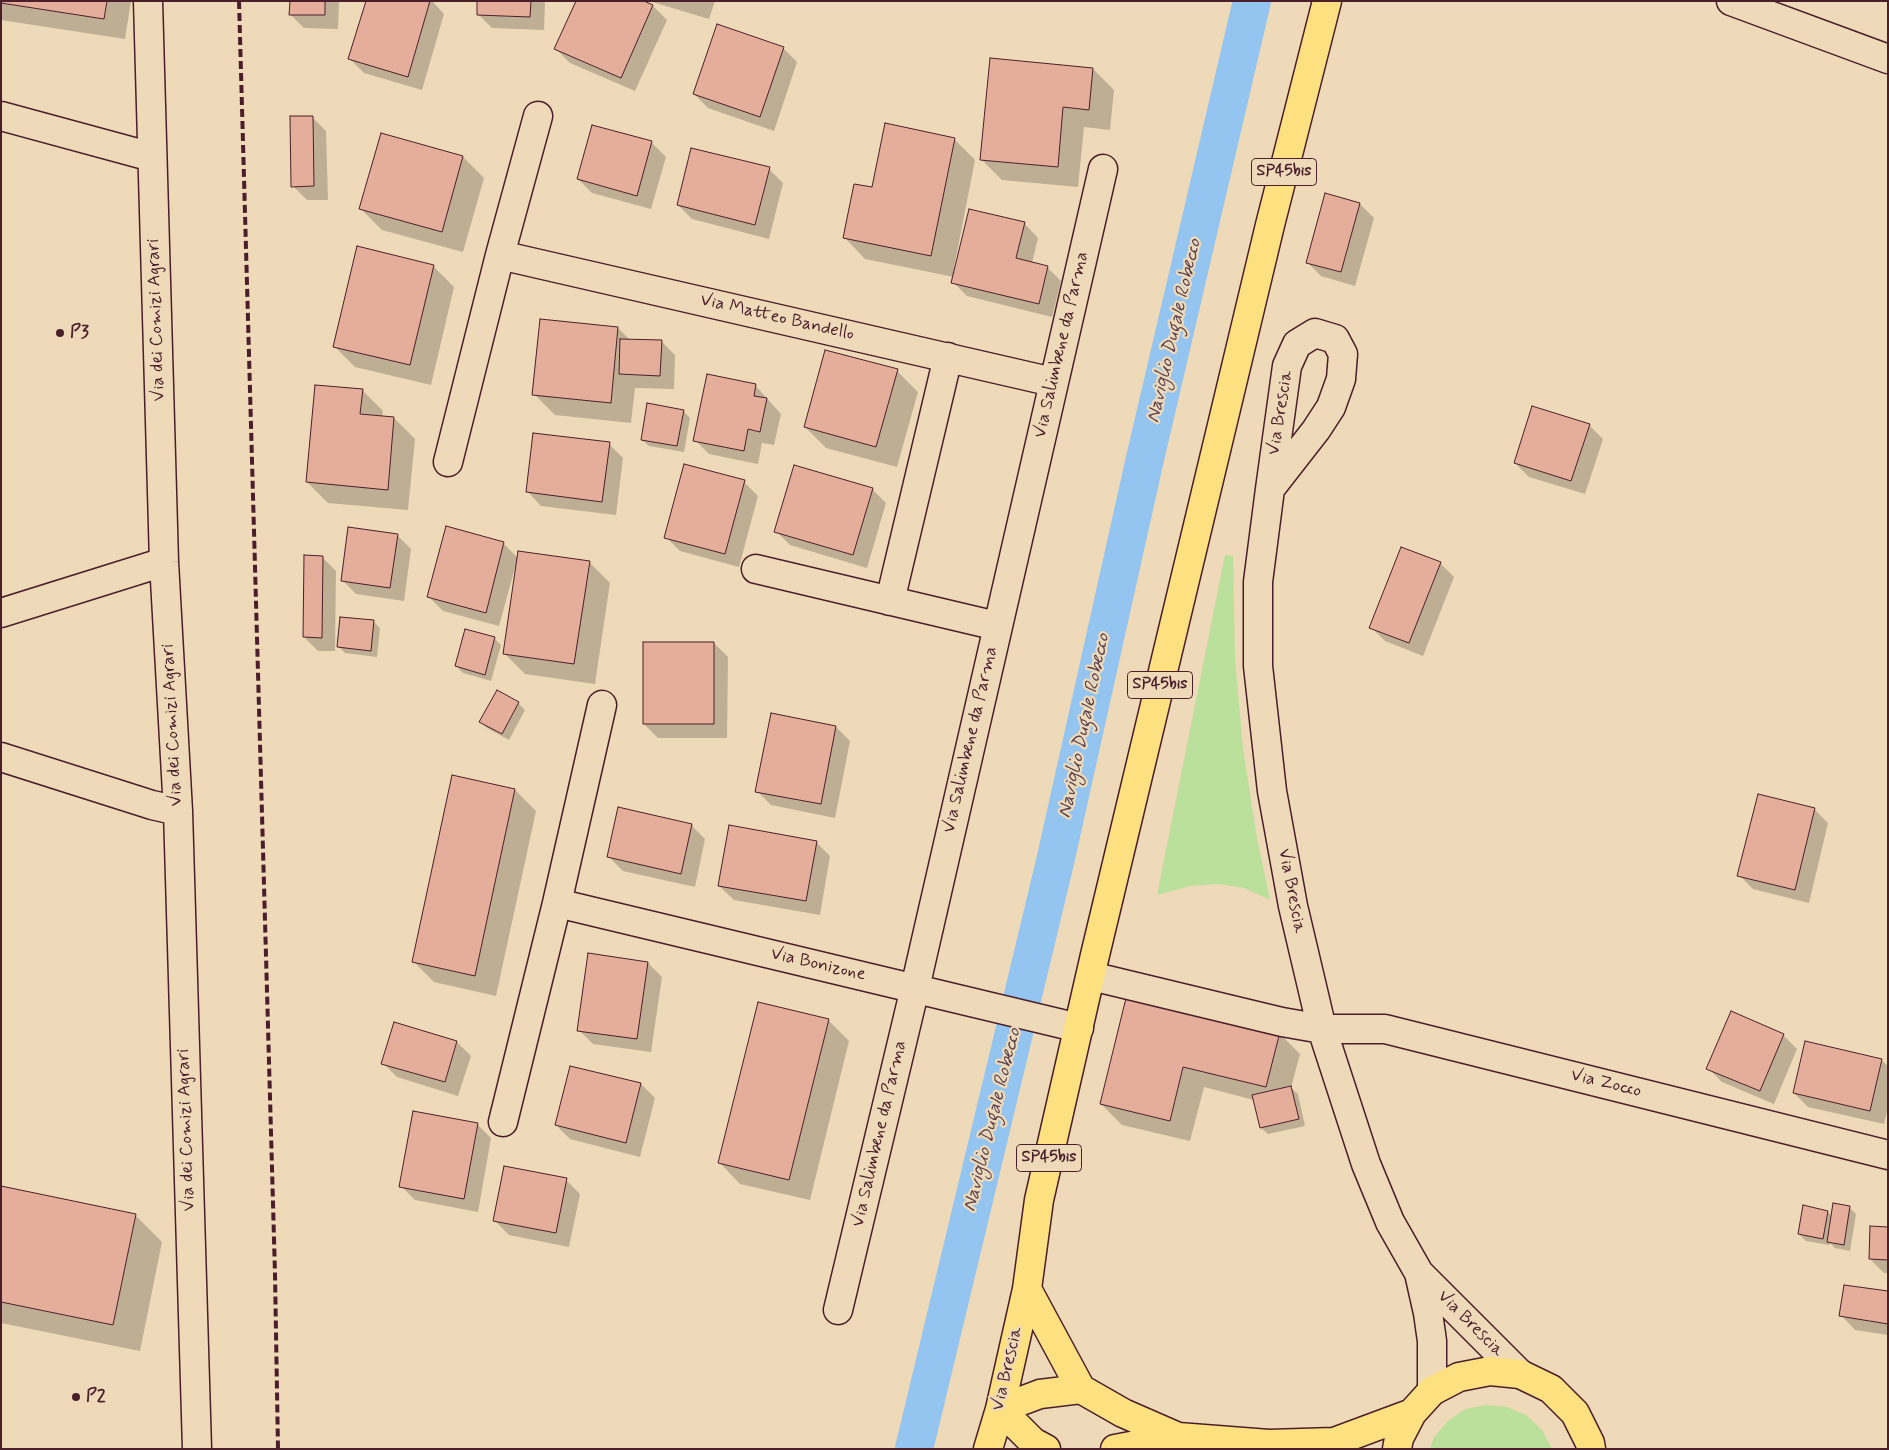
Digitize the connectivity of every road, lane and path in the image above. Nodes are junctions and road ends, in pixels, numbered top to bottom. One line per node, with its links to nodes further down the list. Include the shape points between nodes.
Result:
1 (148, 1): 7 (street, Via dei Comizi Agrari)
2 (1327, 1): 23 (main road, SP45bis, via 1268,234)
3 (1731, 1): 4 (street)
4 (1888, 58)
5 (1, 116): 7 (street)
6 (538, 116): 9 (street)
7 (152, 157): 14 (street, Via dei Comizi Agrari)
8 (1103, 169): 11 (street, Via Salimbene da Parma)
9 (500, 255): 10 (street, Via Matteo Bandello); 12 (street)
10 (948, 357): 11 (street, Via Matteo Bandello); 16 (street)
11 (1053, 382): 18 (street, Via Salimbene da Parma)
12 (448, 462)
13 (1270, 489): 13 (street, Via Brescia, via 1287,366 1297,344 1315,333 1335,339 1343,354 1341,378 1331,408); 26 (street, Via Brescia, via 1258,582 1258,666 1272,790 1293,906)
14 (164, 562): 17 (street); 21 (street, Via dei Comizi Agrari)
15 (756, 568): 16 (street)
16 (890, 600): 18 (street)
17 (1, 613)
18 (997, 626): 24 (street, Via Salimbene da Parma)
19 (602, 705): 22 (street)
20 (1, 757): 21 (street)
21 (178, 811): 39 (street, Via dei Comizi Agrari)
22 (557, 903): 24 (street, Via Bonizone); 27 (street)
23 (1091, 976): 25 (main road, SP45bis); 26 (street, Via Zocco)
24 (915, 988): 25 (street, Via Bonizone); 31 (street, Via Salimbene da Parma)
25 (1067, 1025): 30 (main road, SP45bis)
26 (1322, 1029): 28 (street, Via Zocco, via 1385,1029); 29 (street, Via Brescia, via 1366,1164 1390,1222)
27 (503, 1122)
28 (1888, 1154)
29 (1419, 1273): 32 (street, Via Brescia); 34 (street, Via Brescia, via 1432,1341)
30 (1027, 1289): 33 (main road); 35 (main road, Via Brescia / SP45bis)
31 (838, 1310)
32 (1520, 1374): 34 (main road, via 1490,1371 1460,1377); 44 (main road, via 1551,1389 1575,1413)
33 (1081, 1390): 35 (main road, via 1040,1394); 37 (main road, via 1123,1413)
34 (1432, 1391): 36 (main road)
35 (1000, 1409): 40 (main road, Via Brescia / SP45bis); 41 (main road, via 1033,1442)
36 (1412, 1413): 38 (main road, via 1334,1442); 43 (main road)
37 (1178, 1436): 38 (main road); 42 (main road)
38 (1274, 1447)
39 (197, 1449)
40 (988, 1449)
41 (1046, 1449)
42 (1115, 1449)
43 (1397, 1449)
44 (1591, 1449)

